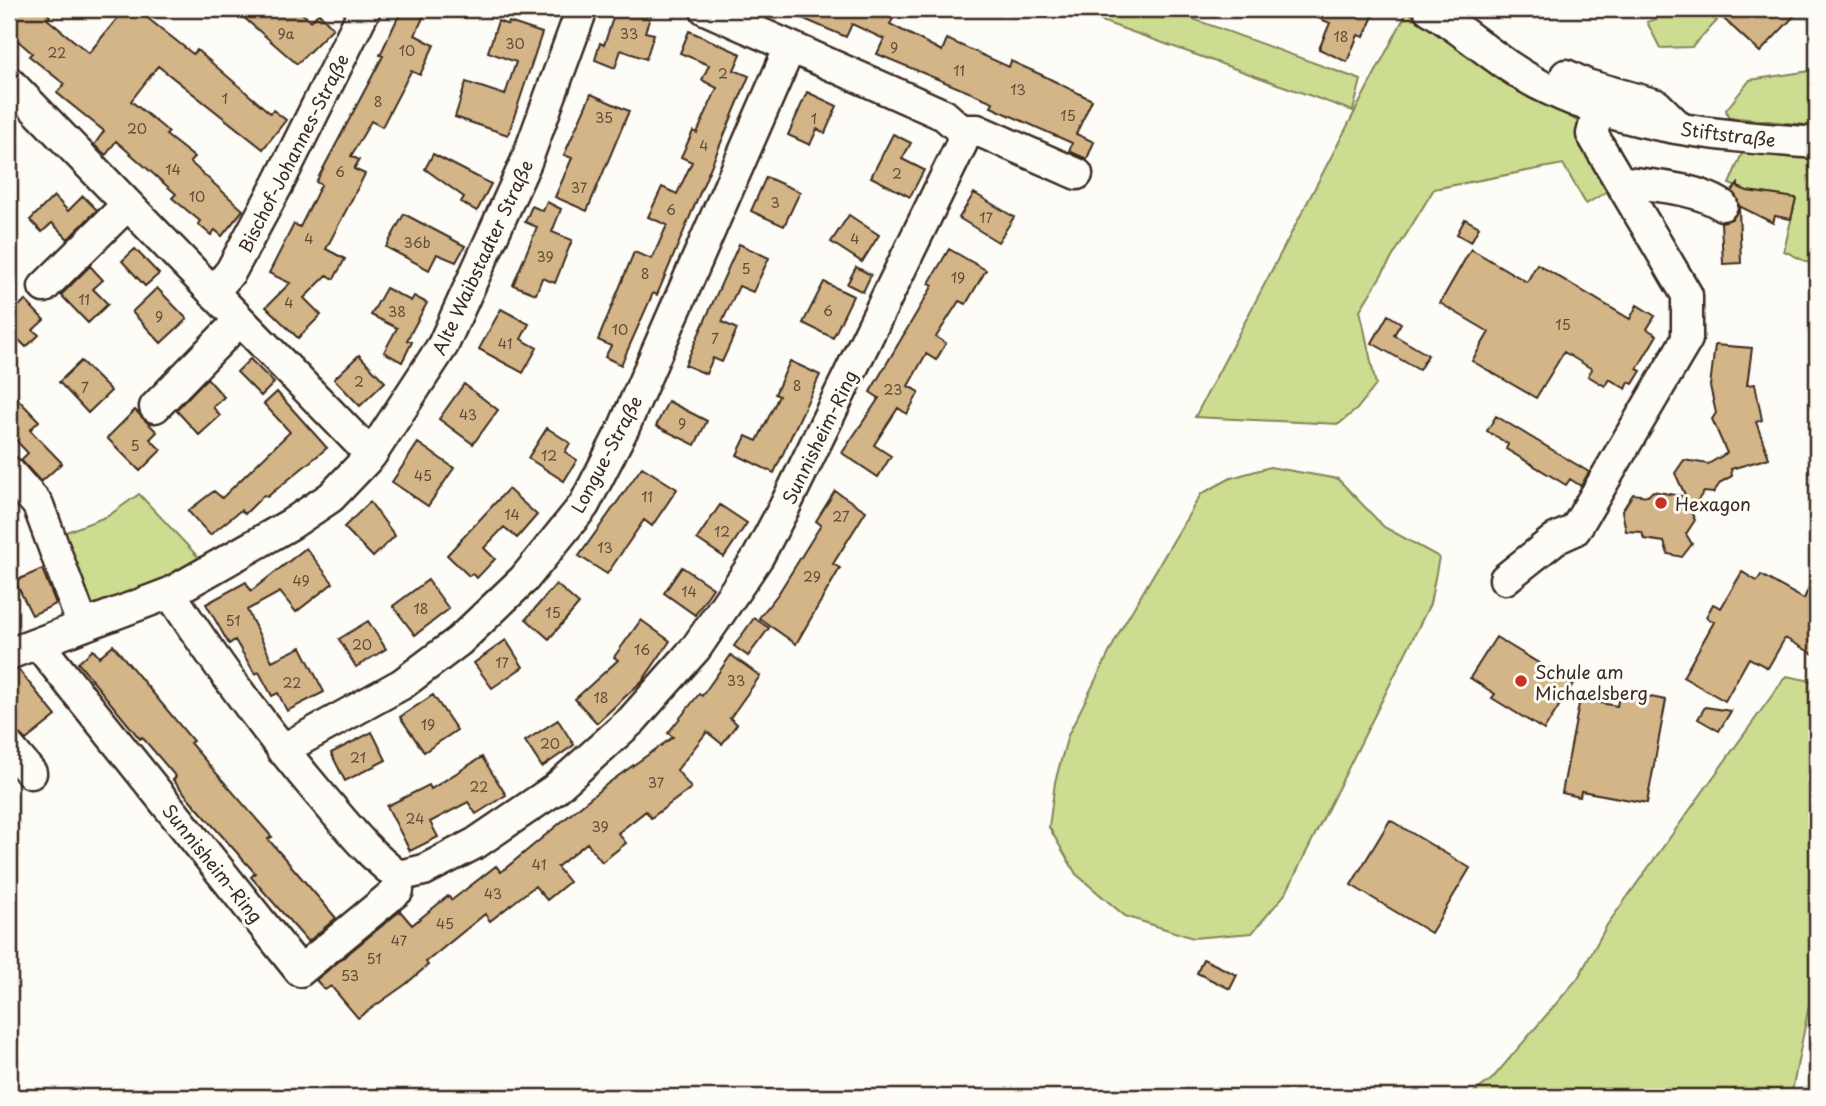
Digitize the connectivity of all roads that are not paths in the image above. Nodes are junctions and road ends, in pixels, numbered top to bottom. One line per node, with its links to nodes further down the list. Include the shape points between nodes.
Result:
1 (365, 9): 17 (street, Bischof-Johannes-Straße, via 278,184 231,271)
2 (582, 9): 20 (street, Alte Waibstadter Straße, via 526,162 443,345)
3 (705, 9): 5 (street)
4 (1429, 9): 6 (street, Stiftstraße)
5 (790, 47): 10 (street, via 944,115); 28 (street, Longue-Straße, via 624,427 584,505 524,579 459,641 402,684)
6 (1493, 54): 8 (street, Stiftstraße, via 1546,89); 9 (street, via 1525,56 1587,85 1657,105)
7 (11, 88): 14 (street)
8 (1598, 111): 9 (street, Stiftstraße); 13 (street, via 1592,134)
9 (1680, 128): 11 (street, Stiftstraße)
10 (961, 130): 12 (street, via 977,130); 30 (street, Sunnisheim-Ring, via 956,157 785,506 758,557 696,648 632,720 554,790 476,843 424,870)
11 (1817, 143)
12 (1077, 174)
13 (1620, 181): 15 (street, via 1683,190); 22 (street, via 1687,295 1687,339 1575,530 1555,539)
14 (127, 205): 16 (street); 17 (street)
15 (1722, 205)
16 (44, 287)
17 (213, 293): 18 (street)
18 (239, 321): 19 (street); 20 (street)
19 (155, 407)
20 (370, 455): 23 (street, Alte Waibstadter Straße, via 331,496 291,524)
21 (9, 472): 24 (street, via 38,505)
22 (1504, 579)
23 (170, 593): 24 (street, Alte Waibstadter Straße); 28 (street, via 226,678)
24 (83, 626): 25 (street, Alte Waibstadter Straße)
25 (39, 645): 26 (street, Alte Waibstadter Straße); 30 (street, Sunnisheim-Ring, via 300,971 398,890)
26 (9, 654)
27 (9, 747): 29 (street)
28 (282, 750): 30 (street, via 372,857)
29 (32, 774)
30 (398, 876)

